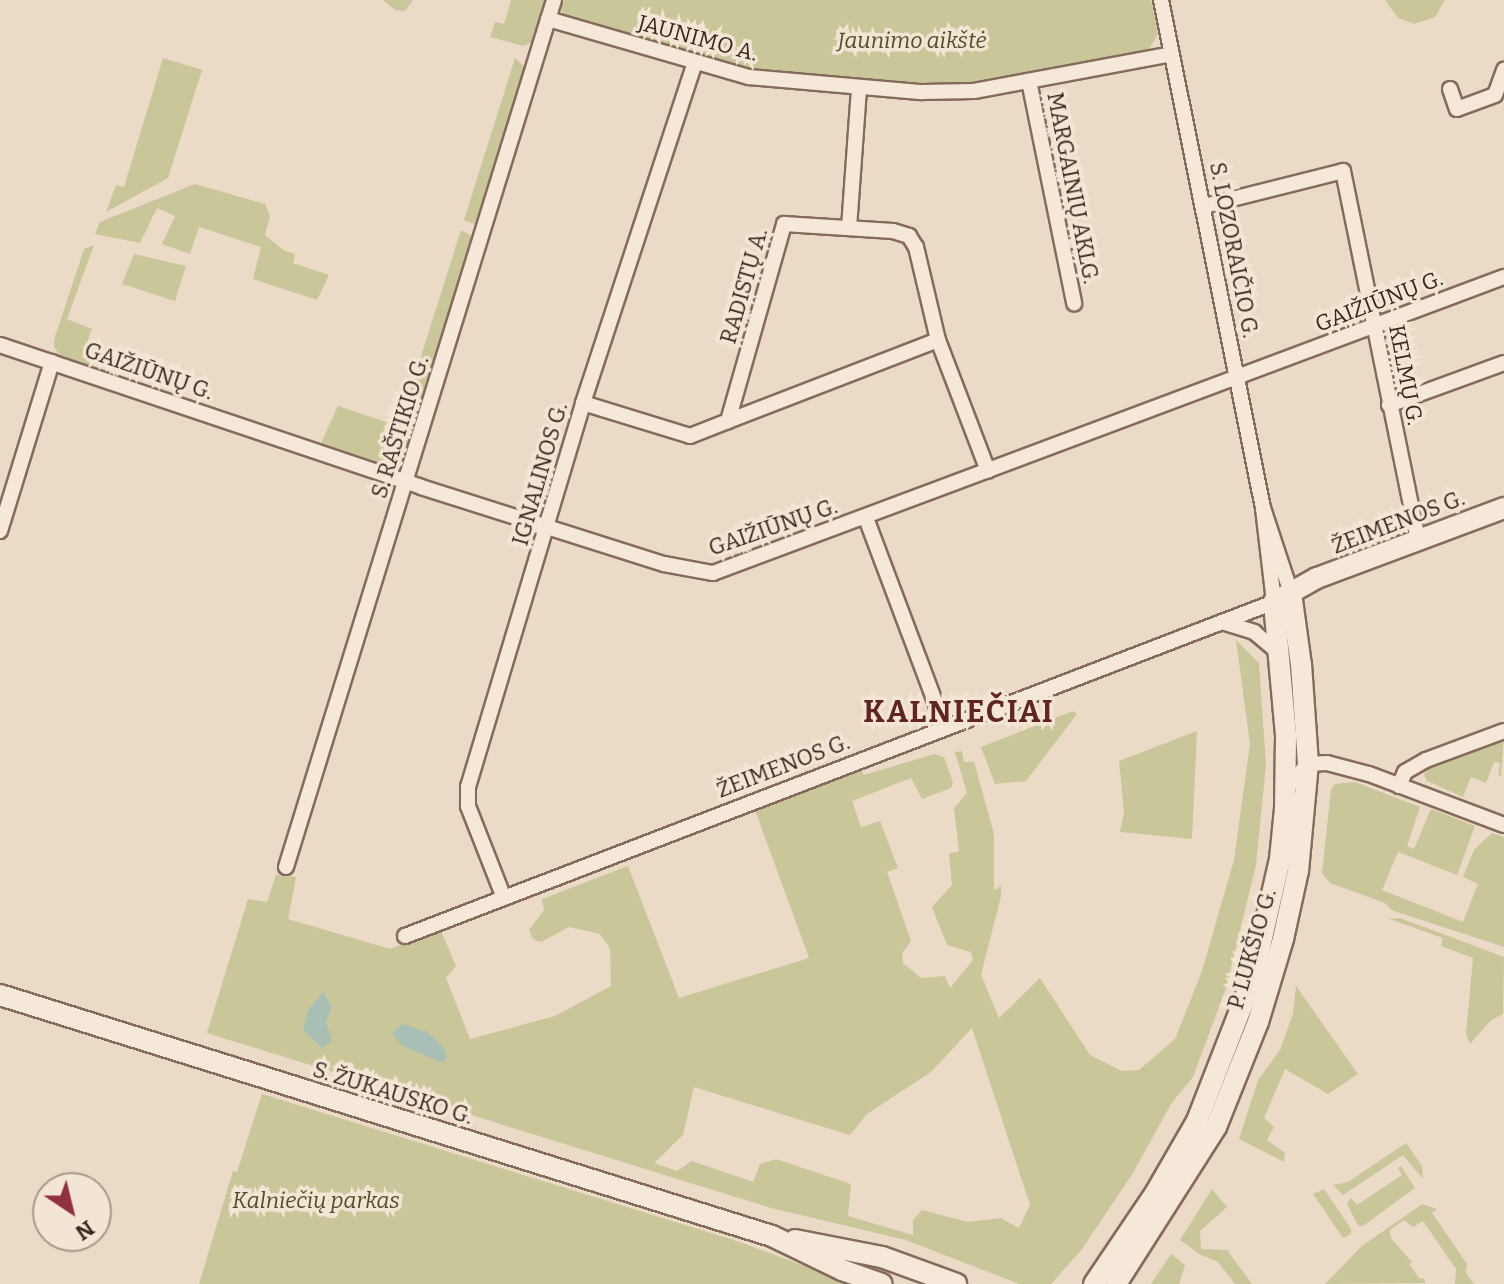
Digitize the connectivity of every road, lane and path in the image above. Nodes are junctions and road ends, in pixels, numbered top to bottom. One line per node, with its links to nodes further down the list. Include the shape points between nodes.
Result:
1 (554, 0): 3 (street, S. RAŠTIKIO G.)
2 (1161, 0): 4 (street, S. LOZORAIČIO G.)
3 (548, 19): 5 (street, JAUNIMO A.); 24 (street, S. RAŠTIKIO G.)
4 (1172, 54): 7 (street, JAUNIMO A.); 10 (street, S. LOZORAIČIO G.)
5 (695, 62): 8 (street, JAUNIMO A., via 749,77); 20 (street, IGNALINOS G.)
6 (1504, 70): 9 (street, via 1495,95 1457,109)
7 (1029, 81): 8 (street, JAUNIMO A., via 974,91); 13 (street, MARGAINIŲ AKLG.)
8 (859, 88): 11 (street)
9 (1450, 89)
10 (1204, 206): 14 (street, KELMŲ G., via 1343,171); 19 (street, S. LOZORAIČIO G.)
11 (849, 228): 15 (street, RADISTŲ A., via 901,232 914,241); 22 (street, RADISTŲ A., via 784,224)
12 (1504, 277): 14 (street, GAIŽIŪNŲ G.)
13 (1074, 303)
14 (1375, 326): 19 (street, GAIŽIŪNŲ G.); 21 (street, KELMŲ G.)
15 (938, 340): 22 (street); 23 (street, RADISTŲ A.)
16 (0, 345): 17 (street, GAIŽIŪNŲ G.)
17 (52, 362): 24 (street, GAIŽIŪNŲ G.); 28 (street)
18 (1504, 363): 21 (street)
19 (1236, 377): 23 (street, GAIŽIŪNŲ G.); 30 (street, S. LOZORAIČIO G.)
20 (583, 403): 22 (street, via 690,436); 27 (street, IGNALINOS G.)
21 (1389, 405): 29 (street, KELMŲ G.)
22 (728, 421)
23 (988, 471): 26 (street, GAIŽIŪNŲ G.)
24 (406, 480): 27 (street, GAIŽIŪNŲ G.); 40 (street, S. RAŠTIKIO G.)
25 (1504, 508): 29 (main road, ŽEIMENOS G.)
26 (866, 518): 27 (street, GAIŽIŪNŲ G., via 713,573 664,564); 33 (street)
27 (548, 526): 41 (street, IGNALINOS G., via 468,787 468,806)
28 (0, 531)
29 (1418, 540): 30 (main road, ŽEIMENOS G., via 1317,578)
30 (1282, 598): 31 (street, ŽEIMENOS G.); 32 (main road, P. LUKŠIO G.); 36 (main road, P. LUKŠIO G., via 1301,665)
31 (1222, 622): 32 (street, via 1254,632); 33 (street, ŽEIMENOS G.)
32 (1279, 653): 35 (main road, P. LUKŠIO G.)
33 (945, 728): 41 (street, ŽEIMENOS G.)
34 (1504, 731): 37 (street, via 1426,760 1405,772)
35 (1286, 735): 36 (street); 38 (main road, P. LUKŠIO G.)
36 (1308, 764): 37 (street, via 1335,765); 38 (street); 48 (main road, P. LUKŠIO G., via 1291,905 1258,1022 1205,1147)
37 (1399, 786): 39 (street)
38 (1285, 790): 47 (main road, P. LUKŠIO G., via 1269,918 1235,1031 1175,1161)
39 (1504, 825)
40 (286, 867)
41 (504, 898): 42 (street, ŽEIMENOS G.)
42 (405, 936)
43 (0, 995): 44 (main road, S. ŽUKAUSKO G.)
44 (772, 1236): 45 (main road, S. ŽUKAUSKO G.); 46 (main road, S. ŽUKAUSKO G., via 846,1248)
45 (882, 1284)
46 (956, 1284)
47 (1094, 1284)
48 (1116, 1284)

